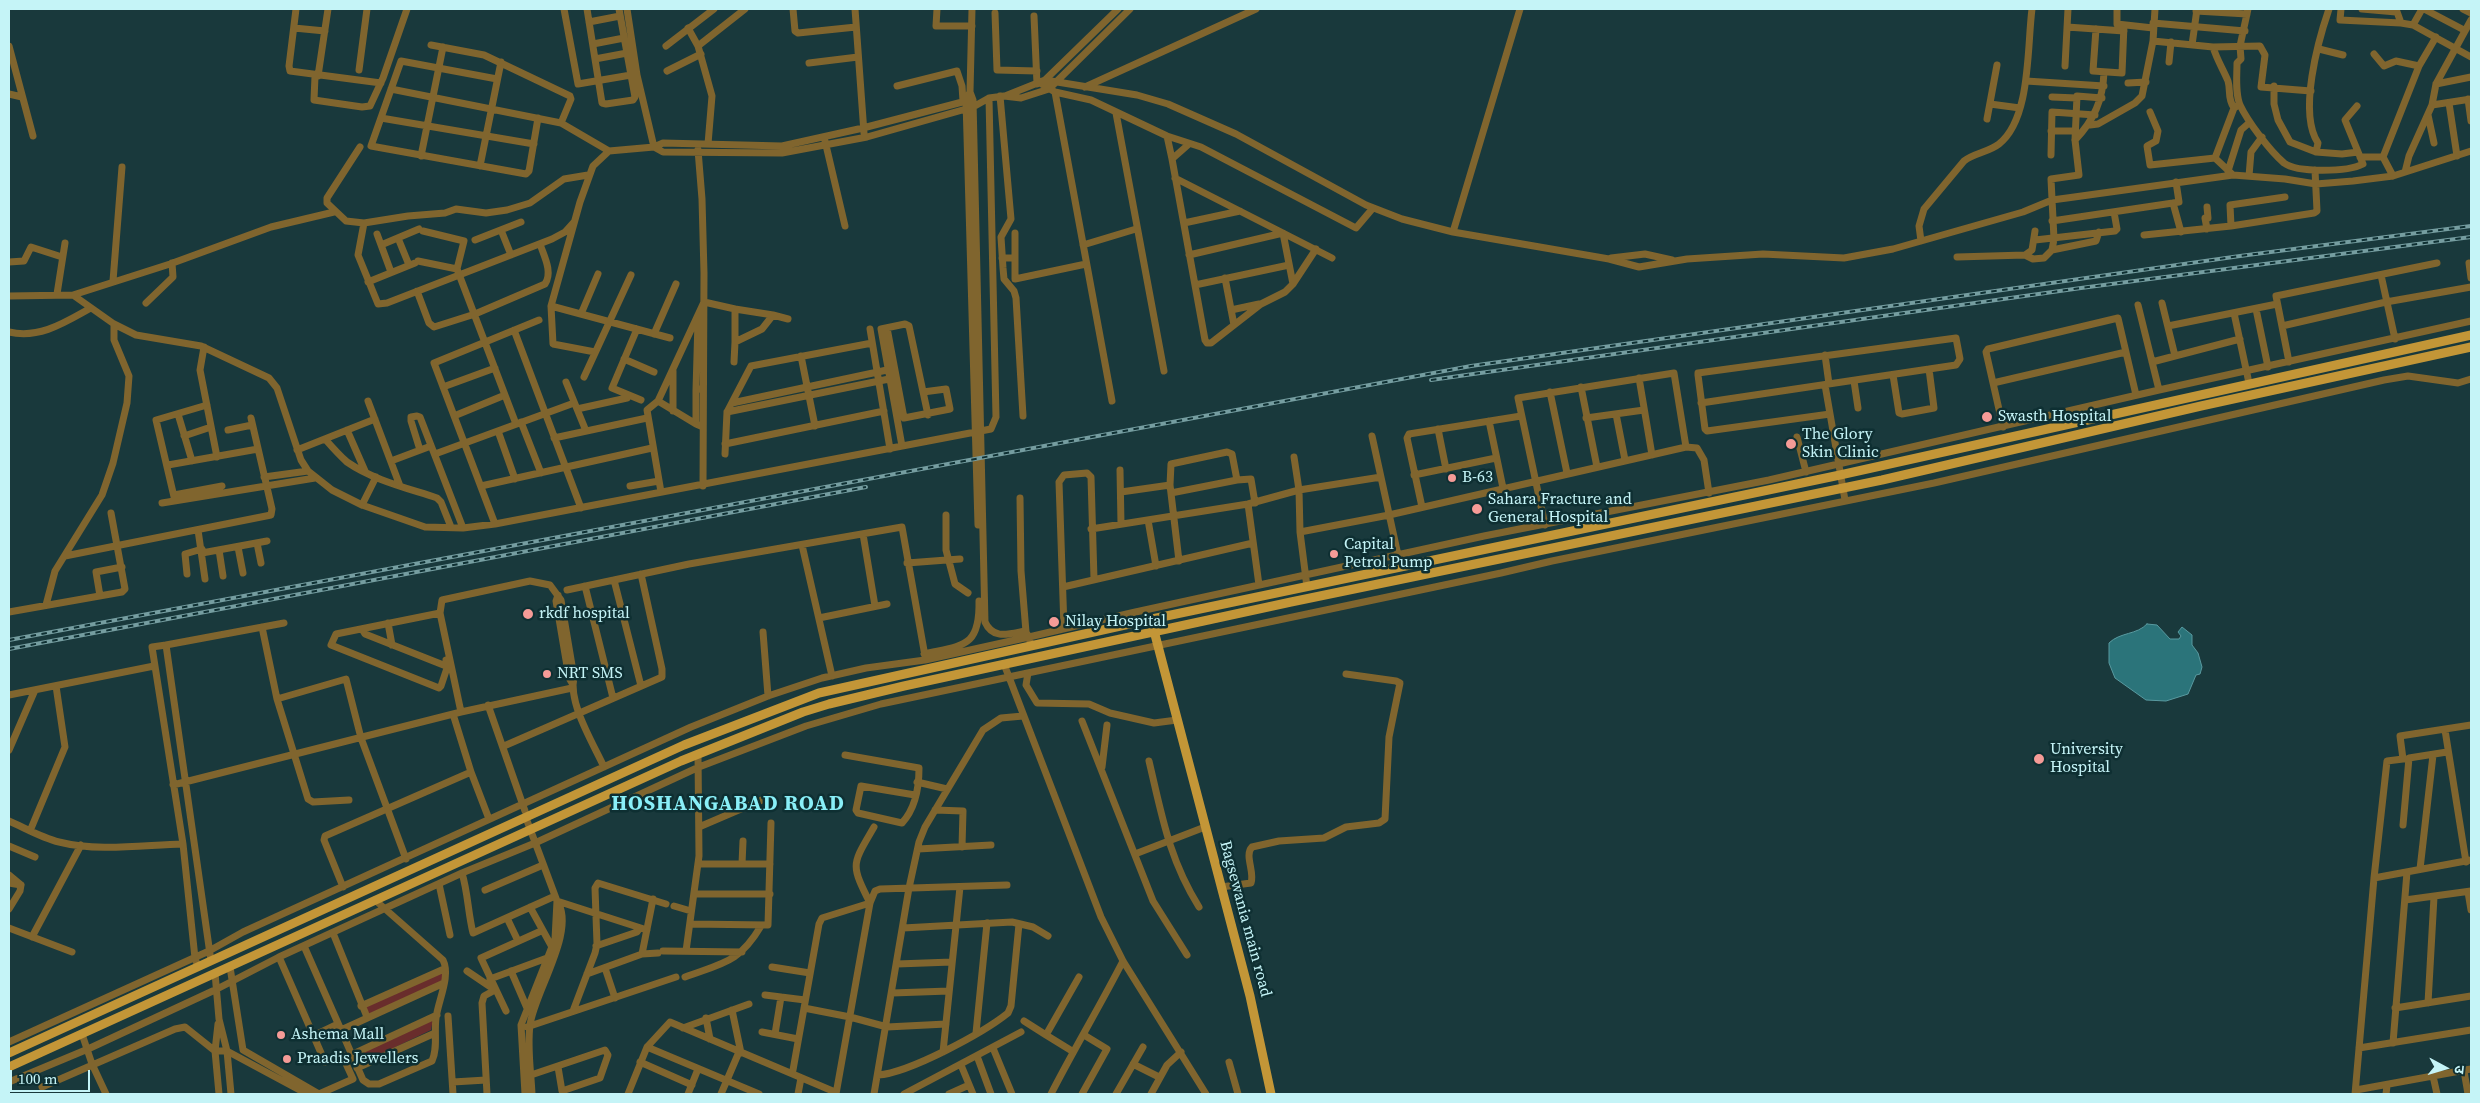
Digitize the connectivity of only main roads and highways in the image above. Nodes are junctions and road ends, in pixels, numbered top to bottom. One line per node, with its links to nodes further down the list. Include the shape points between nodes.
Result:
1 (2471, 335): 4 (main road, via 1840,475)
2 (2471, 347): 5 (main road, via 1843,488)
3 (1156, 607): 4 (main road)
4 (1155, 618): 5 (main road); 6 (main road, via 1029,638 929,669 819,693 525,811 210,956 198,967 77,1016)
5 (1154, 632): 7 (main road, via 829,704 698,754); 8 (main road, Bagsewania main road, via 1254,1011)
6 (9, 1052)
7 (9, 1066)
8 (1271, 1094)

